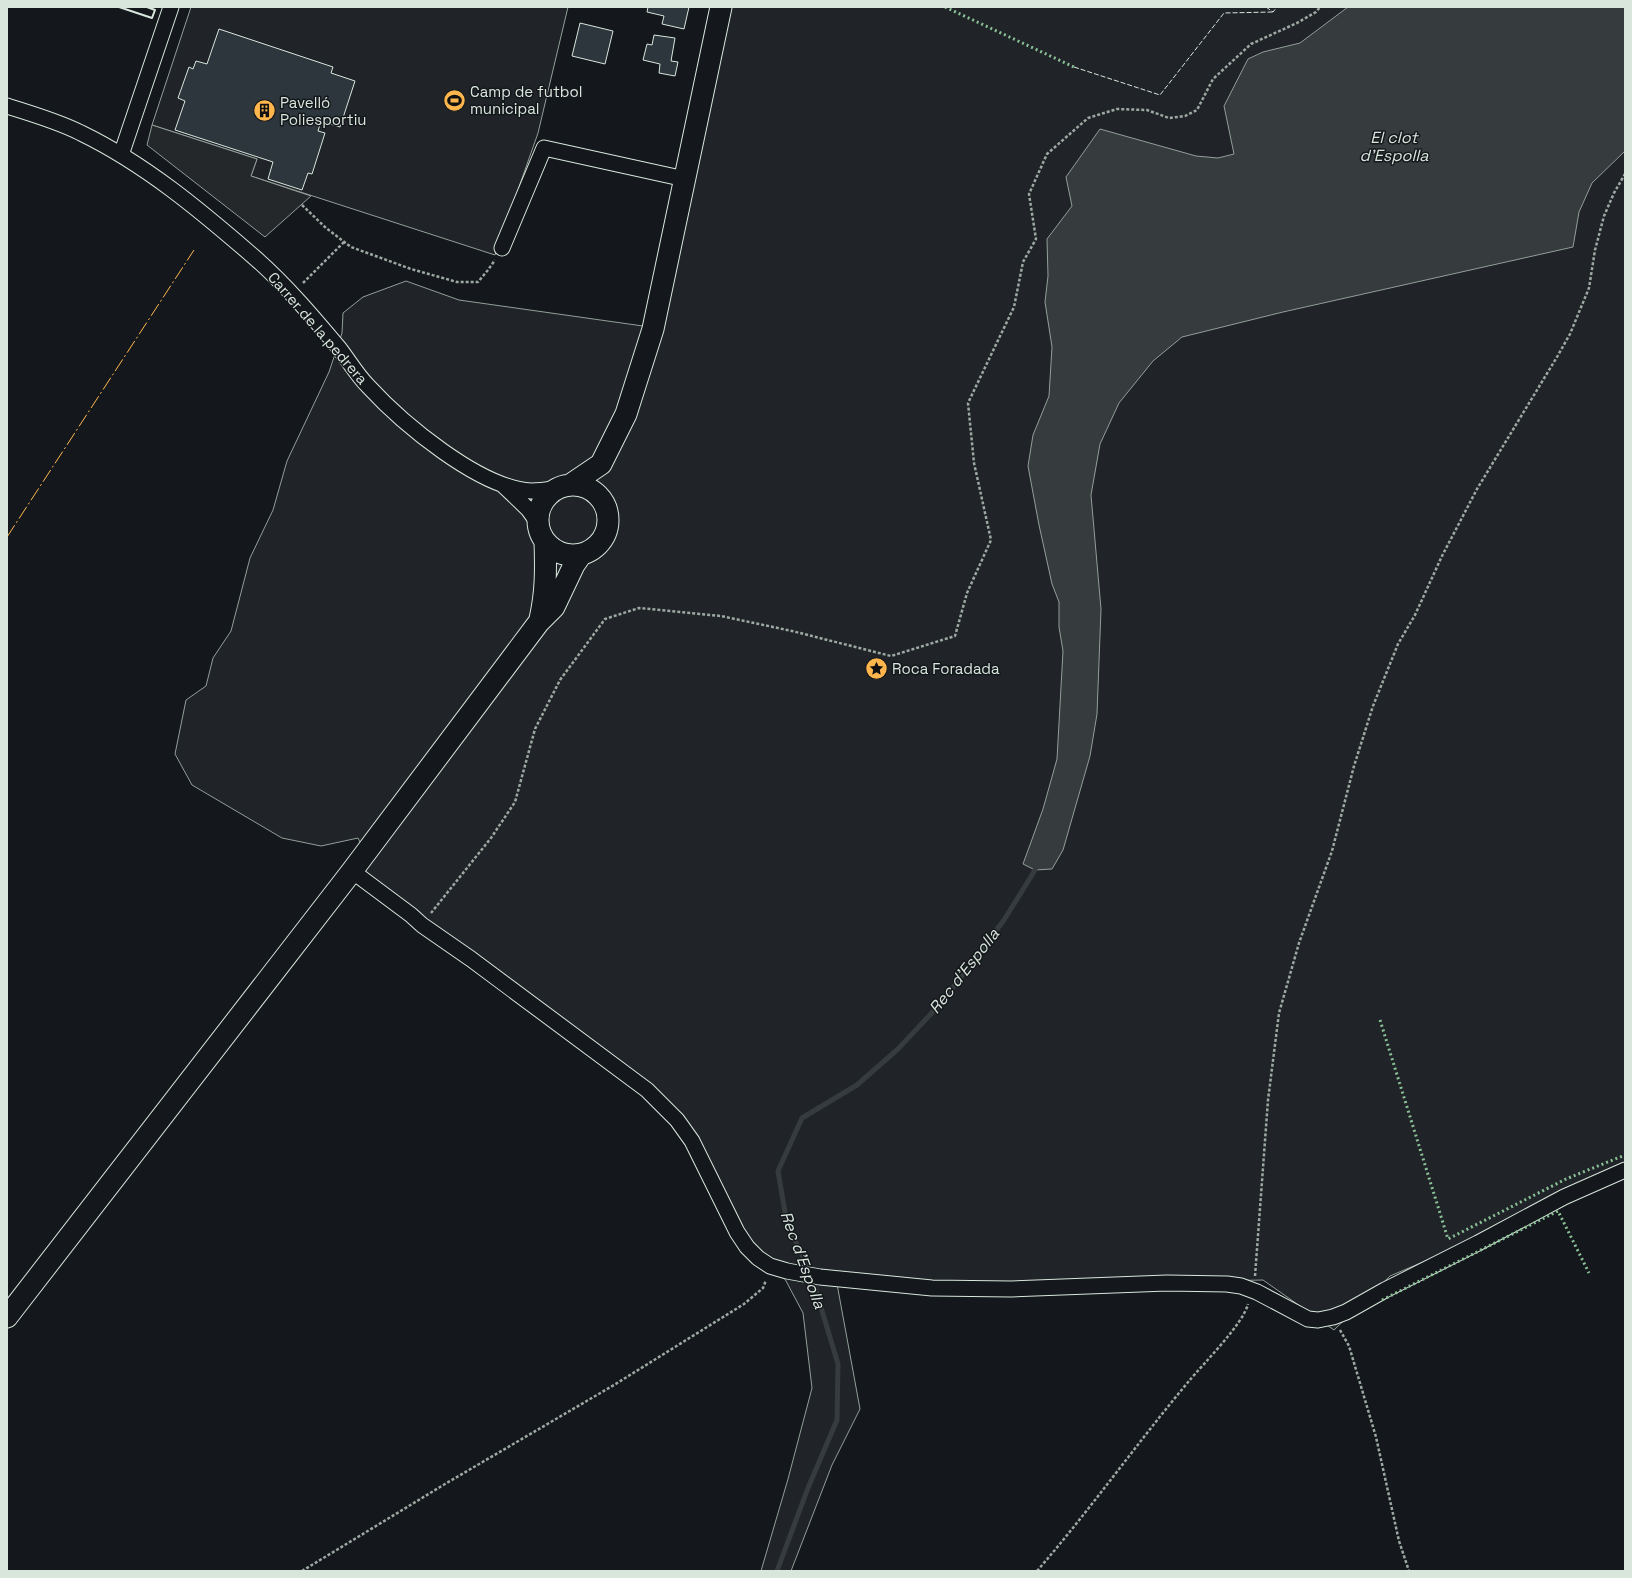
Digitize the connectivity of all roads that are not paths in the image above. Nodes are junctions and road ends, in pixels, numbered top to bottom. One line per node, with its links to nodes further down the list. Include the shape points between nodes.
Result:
1 (171, 7): 4 (street)
2 (721, 7): 5 (main road)
3 (7, 106): 4 (street, Carrer de la pedrera, via 80,132)
4 (121, 155): 8 (street, Carrer de la pedrera, via 184,198 256,258 334,343 368,386 423,437 452,458)
5 (685, 179): 6 (street, via 544,148); 7 (main road, via 653,329 626,414)
6 (502, 248)
7 (601, 464): 9 (main road); 10 (main road)
8 (503, 484): 9 (street, Carrer de la pedrera, via 530,491); 11 (street, Carrer de la pedrera)
9 (563, 487): 10 (main road, via 577,485 590,489); 11 (main road, via 549,493 541,504)
10 (604, 503): 13 (main road, via 609,522 606,534 598,545)
11 (538, 523): 12 (main road)
12 (545, 542): 13 (main road, via 561,554); 14 (main road, via 544,598)
13 (581, 555): 14 (main road, via 554,607)
14 (539, 622): 15 (main road)
15 (352, 870): 16 (street, via 422,925 471,958 647,1090 663,1105 692,1141 737,1232 747,1247 770,1266 820,1276 932,1288 1011,1289 1227,1284 1252,1290 1308,1319 1318,1320 1346,1312 1564,1197); 17 (main road)
16 (1625, 1170)
17 (7, 1317)

